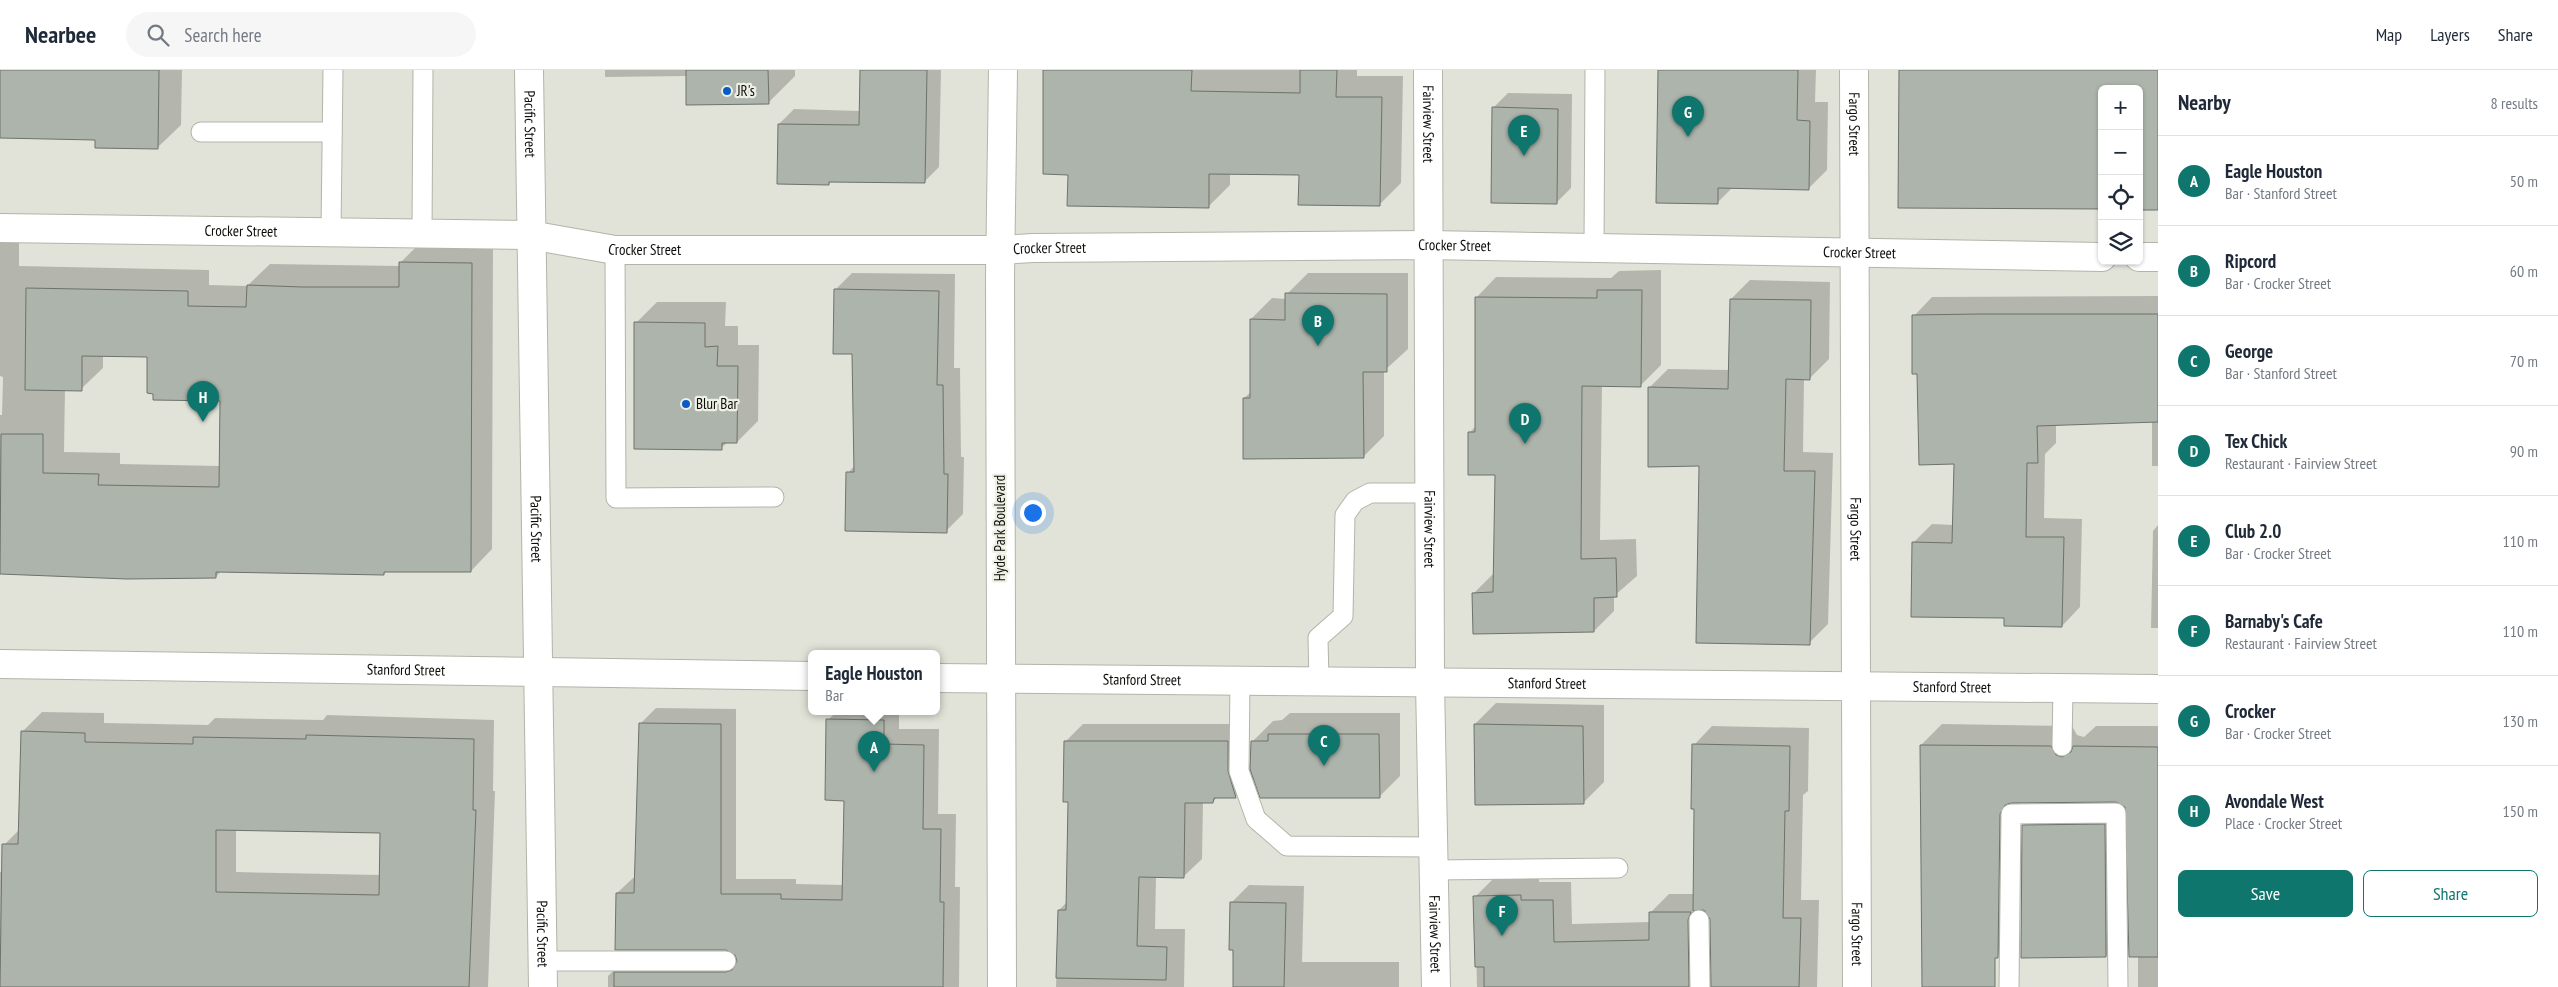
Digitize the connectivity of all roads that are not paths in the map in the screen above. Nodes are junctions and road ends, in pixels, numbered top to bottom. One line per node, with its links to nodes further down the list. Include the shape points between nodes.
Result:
1 (332, 70): 9 (lane)
2 (423, 70): 12 (lane)
3 (528, 70): 13 (street, Pacific Street)
4 (1003, 70): 17 (street, Hyde Park Boulevard)
5 (1428, 70): 14 (street, Fairview Street)
6 (1596, 70): 15 (lane)
7 (1854, 70): 18 (street, Fargo Street)
8 (202, 132): 9 (lane)
9 (332, 132): 11 (lane)
10 (0, 228): 11 (street, Crocker Street)
11 (330, 232): 12 (street, Crocker Street)
12 (422, 233): 13 (street, Crocker Street)
13 (530, 235): 16 (street, Crocker Street); 25 (street, Pacific Street)
14 (1427, 245): 15 (street, Crocker Street); 17 (street, Crocker Street); 22 (street, Fairview Street)
15 (1594, 248): 18 (street, Crocker Street)
16 (615, 250): 17 (street, Crocker Street); 23 (lane, via 616,498)
17 (1001, 250): 28 (street, Hyde Park Boulevard)
18 (1854, 253): 19 (street, Crocker Street); 32 (street, Fargo Street)
19 (2098, 256)
20 (2143, 257): 21 (street)
21 (2158, 257)
22 (1429, 493): 30 (lane, via 1370,493 1355,501 1345,515 1342,616 1318,638); 31 (street, Fairview Street)
23 (774, 497)
24 (0, 664): 25 (street, Stanford Street)
25 (539, 673): 26 (street, Stanford Street); 40 (street, Pacific Street)
26 (808, 676)
27 (940, 678): 28 (street, Stanford Street)
28 (1000, 678): 29 (street, Stanford Street); 41 (street, Hyde Park Boulevard)
29 (1240, 681): 30 (street, Stanford Street); 36 (lane, via 1239,771 1256,819 1287,846)
30 (1319, 682): 31 (street, Stanford Street)
31 (1430, 683): 32 (street, Stanford Street); 36 (street, Fairview Street)
32 (1854, 686): 33 (street, Stanford Street); 44 (street, Fargo Street)
33 (2062, 688): 34 (street, Stanford Street); 35 (lane)
34 (2158, 689)
35 (2062, 746)
36 (1433, 859): 37 (lane); 42 (street, Fairview Street)
37 (1618, 868)
38 (1699, 920): 43 (lane)
39 (726, 961): 40 (lane)
40 (543, 974)
41 (1002, 987)
42 (1436, 987)
43 (1700, 987)
44 (1857, 987)
45 (2010, 987): 46 (lane, via 2011,814 2062,804 2116,812)
46 (2118, 987)

